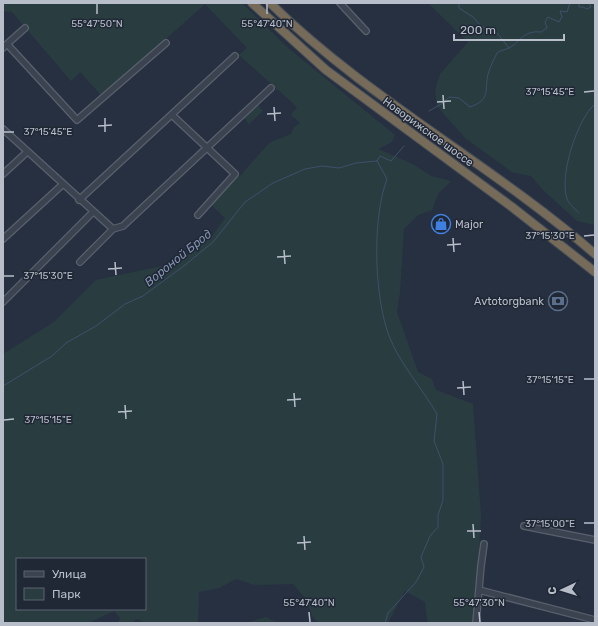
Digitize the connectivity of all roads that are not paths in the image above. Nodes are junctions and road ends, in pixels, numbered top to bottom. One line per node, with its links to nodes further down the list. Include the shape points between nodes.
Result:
1 (252, 3): 23 (highway, Новорижское шоссе, via 326,70 512,207)
2 (270, 3): 21 (highway, Новорижское шоссе, via 321,49 379,95 549,216)
3 (340, 3): 5 (street)
4 (25, 28): 7 (street)
5 (366, 31)
6 (166, 43): 7 (street, via 77,120)
7 (5, 46)
8 (236, 56): 10 (street)
9 (271, 88): 12 (street)
10 (172, 115): 12 (street); 16 (street)
11 (3, 130): 13 (street)
12 (206, 147): 18 (street, via 234,174); 19 (street, via 123,226)
13 (27, 152): 14 (street); 15 (street)
14 (3, 174)
15 (62, 185): 16 (street); 20 (street)
16 (79, 200): 17 (street)
17 (93, 212): 19 (street); 24 (street)
18 (198, 214)
19 (113, 229): 22 (street)
20 (3, 239)
21 (595, 254)
22 (80, 262)
23 (595, 272)
24 (3, 302)
25 (524, 526): 26 (street)
26 (595, 540)
27 (484, 544): 28 (street)
28 (479, 590): 29 (street); 30 (street)
29 (595, 620)
30 (476, 623)

